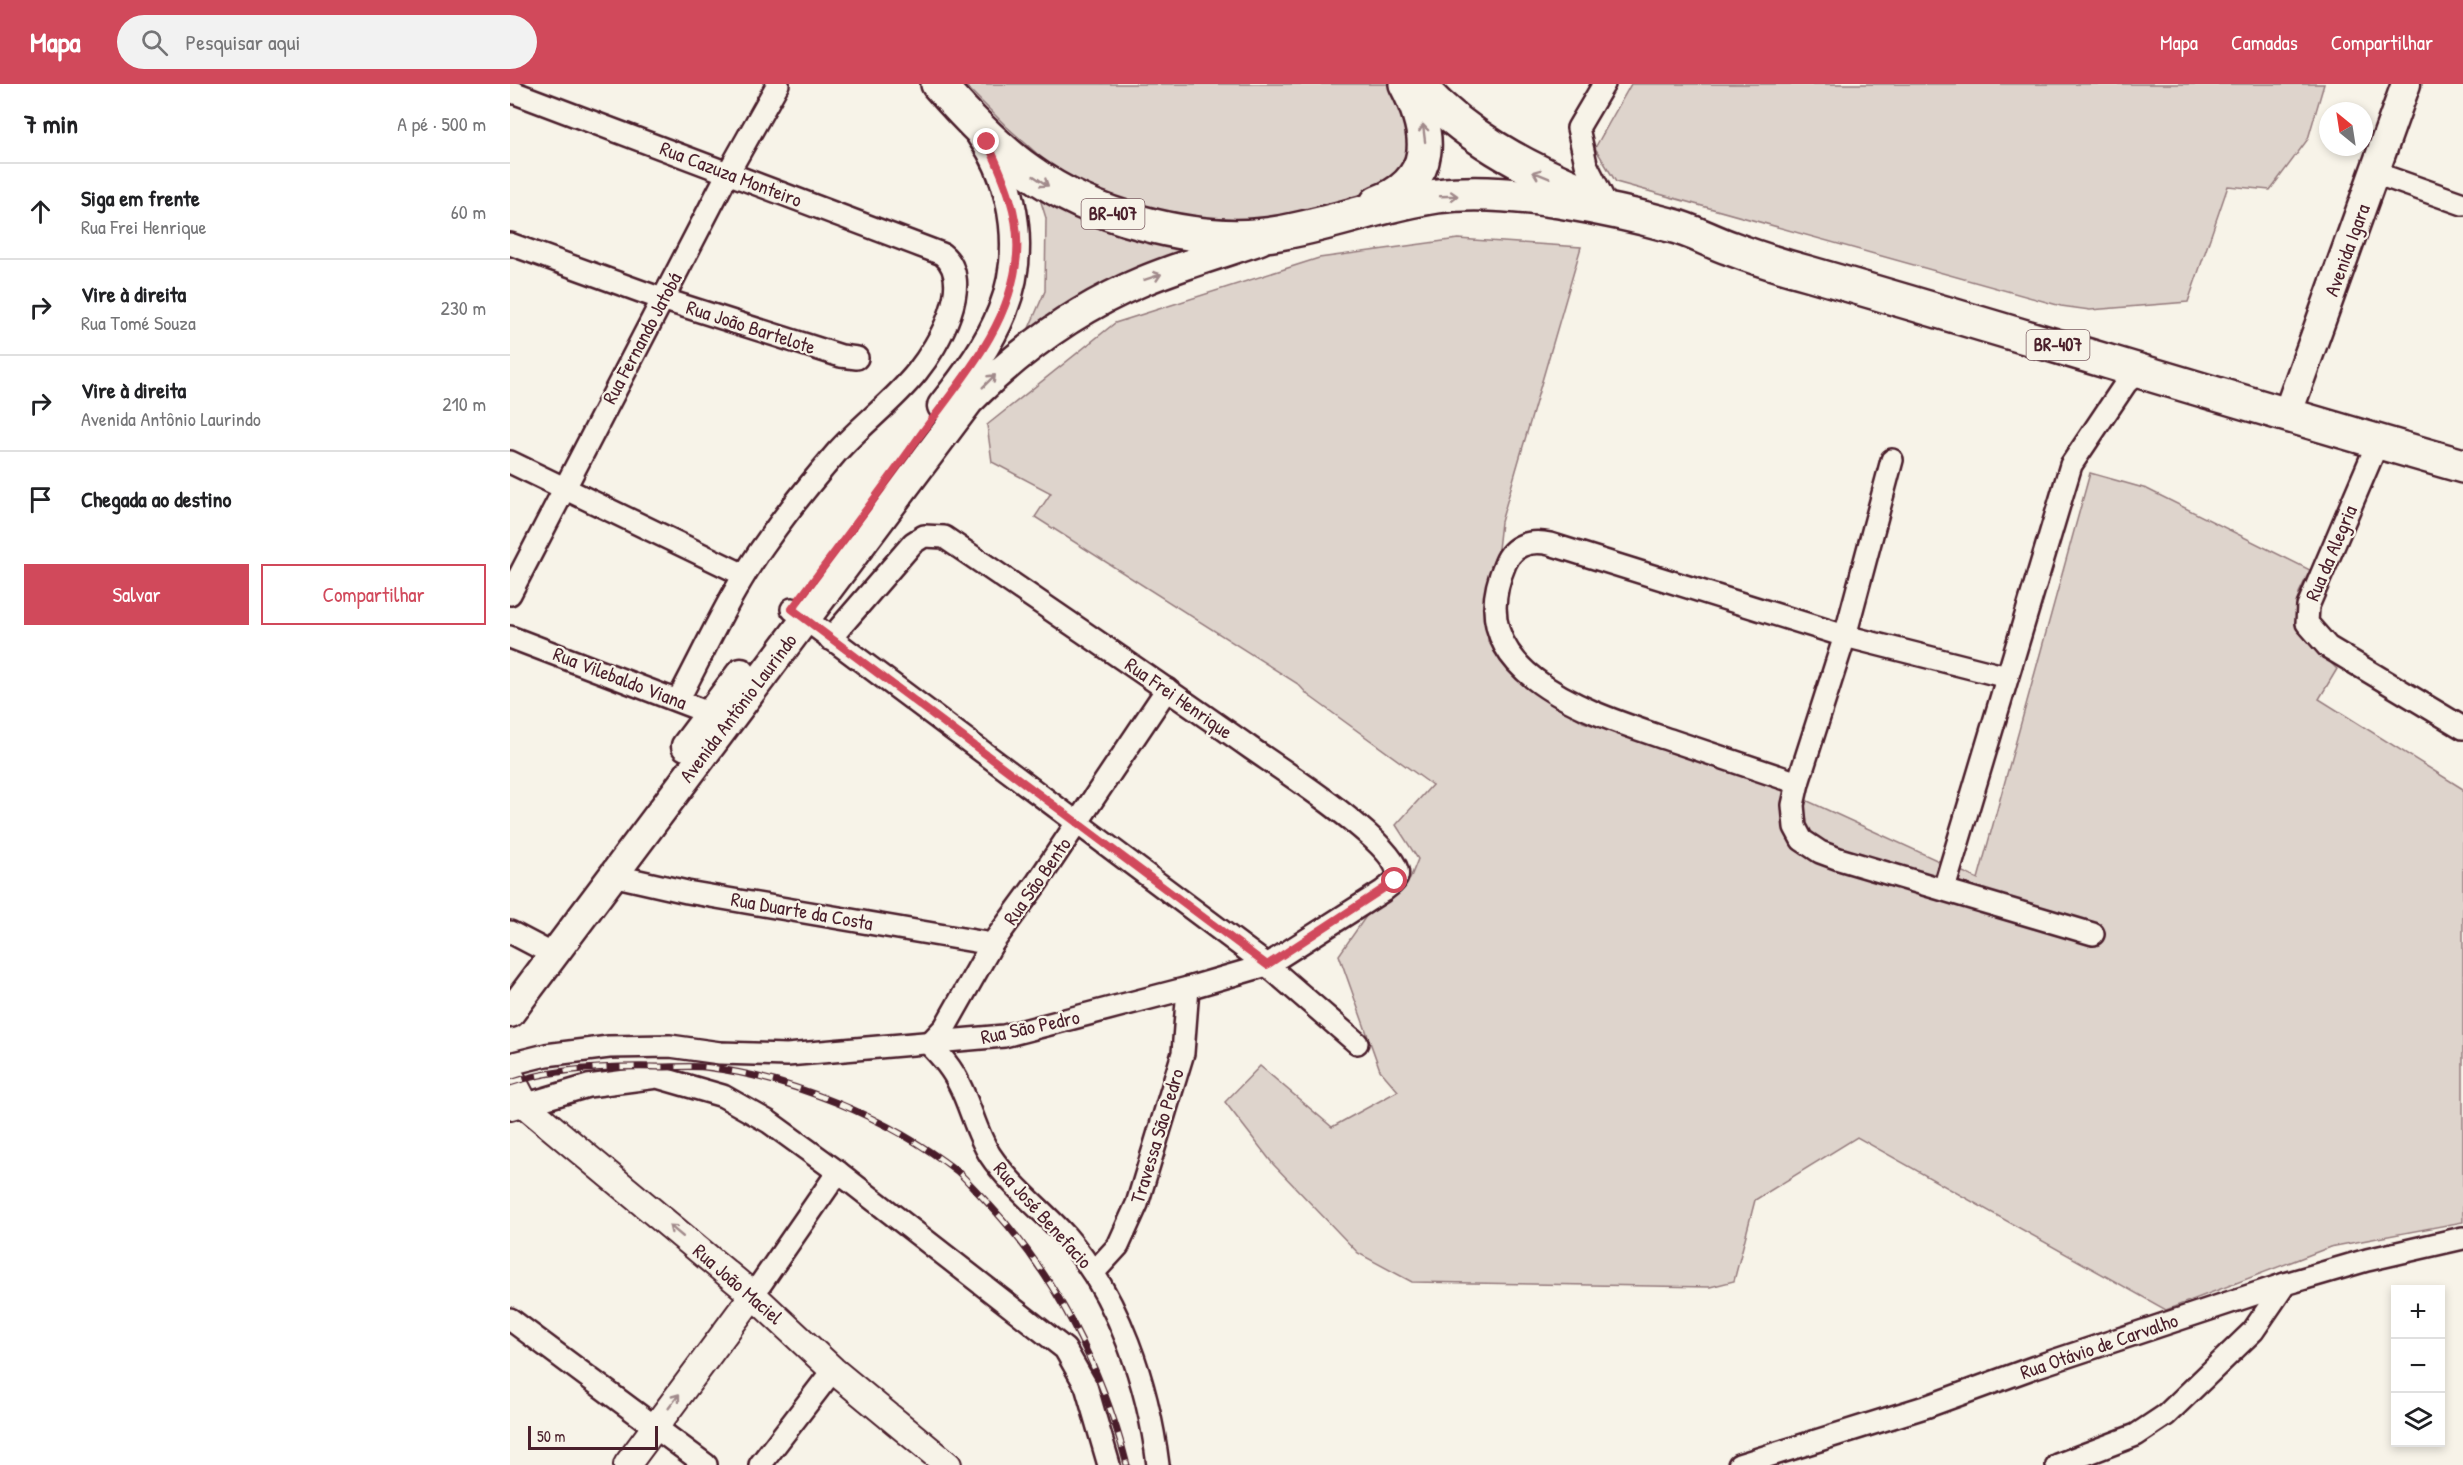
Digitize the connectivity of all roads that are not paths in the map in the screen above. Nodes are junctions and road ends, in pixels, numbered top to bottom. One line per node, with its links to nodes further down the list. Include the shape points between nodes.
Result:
1 (778, 84): 9 (street, Rua Fernando Jatobá)
2 (938, 84): 8 (highway, BR-407)
3 (1406, 84): 13 (highway, BR-407, one-way to 3, via 1387,199 1406,186 1417,171 1426,151 1425,129)
4 (1417, 84): 11 (highway, BR-407, one-way to 4, via 1531,171 1476,135)
5 (1604, 84): 11 (street, via 1578,128 1586,164)
6 (2406, 84): 10 (main road, Avenida Igara)
7 (510, 91): 9 (street, Rua Cazuza Monteiro)
8 (974, 126): 15 (highway, BR-407, one-way to 15, via 1031,174 1091,207 1196,235); 28 (main road, Avenida Antônio Laurindo, via 987,142 1006,181 1016,228 1017,255 1006,302 969,371)
9 (728, 173): 17 (street, Rua Fernando Jatobá); 26 (street, Rua Cazuza Monteiro, via 936,252 949,261 956,275 949,317 918,371 838,451 768,538)
10 (2375, 173): 12 (street); 20 (main road, Avenida Igara)
11 (1604, 200): 14 (highway, BR-407)
12 (2463, 204)
13 (1330, 220): 14 (highway, BR-407, one-way to 14, via 1390,204 1464,195 1559,201); 15 (highway, BR-407)
14 (1654, 221): 19 (highway, BR-407, via 1803,272)
15 (1278, 233): 28 (main road, Avenida Antônio Laurindo, one-way to 15, via 969,401 1006,364 1088,310 1142,281)
16 (510, 244): 17 (street, Rua João Bartelote)
17 (662, 298): 18 (street, Rua João Bartelote); 25 (street, Rua Fernando Jatobá)
18 (857, 358)
19 (2139, 371): 20 (highway, BR-407); 32 (street, via 2109,407 2071,465)
20 (2287, 416): 21 (highway, BR-407)
21 (2378, 442): 24 (highway, BR-407); 36 (street, Rua da Alegria, via 2308,606 2307,623 2328,647)
22 (1892, 460): 29 (street)
23 (510, 462): 25 (street)
24 (2463, 466)
25 (564, 488): 26 (street); 27 (street, Rua Fernando Jatobá)
26 (744, 575): 34 (street)
27 (510, 594)
28 (798, 614): 31 (street); 35 (main road, Avenida Antônio Laurindo)
29 (1845, 636): 32 (street); 37 (street); 37 (street, via 1541,542 1516,548 1503,568 1496,609 1498,627 1503,645 1526,672 1585,711)
30 (510, 637): 34 (street, Rua Vilebaldo Viana)
31 (830, 639): 33 (street, Rua Frei Henrique, via 913,543 924,536 944,537); 38 (street)
32 (2007, 677): 40 (street)
33 (1167, 689): 38 (street, Rua São Bento); 45 (street, Rua Frei Henrique, via 1338,810 1382,849 1398,873 1383,891)
34 (678, 700): 35 (street, Rua Vilebaldo Viana)
35 (721, 717): 39 (main road, Avenida Antônio Laurindo); 44 (main road, Avenida Antônio Laurindo)
36 (2463, 728)
37 (1797, 783): 40 (street, via 1792,816 1802,840 1839,860)
38 (1077, 824): 43 (street, Rua São Bento); 45 (street)
39 (612, 875): 43 (street, Rua Duarte da Costa, via 687,892); 44 (main road, Avenida Antônio Laurindo)
40 (1944, 889): 42 (street)
41 (510, 932): 44 (street)
42 (2093, 934)
43 (992, 944): 50 (street, Rua São Bento, via 965,996)
44 (545, 949): 46 (main road, Avenida Antônio Laurindo); 48 (main road, Avenida Antônio Laurindo)
45 (1267, 965): 47 (street, Rua São Pedro); 49 (street)
46 (510, 983)
47 (1188, 988): 50 (street, Rua São Pedro, via 1004,1036); 56 (street, Travessa São Pedro, via 1183,1053 1137,1204 1118,1246)
48 (510, 1012)
49 (1357, 1043)
50 (929, 1044): 51 (street, Rua São Pedro, via 787,1055 720,1053 670,1046 609,1047); 56 (street, Rua José Benefacio, via 959,1083 991,1157)
51 (510, 1064)
52 (510, 1075): 53 (street)
53 (518, 1107): 54 (street, via 588,1086 657,1077 723,1096 769,1122); 58 (street, Rua João Maciel, one-way to 53)
54 (838, 1172): 58 (street); 66 (street, via 1065,1349 1086,1386)
55 (2463, 1238): 57 (street, Rua Otávio de Carvalho)
56 (1094, 1272): 67 (street, Rua José Benefacio, via 1129,1349 1148,1406)
57 (2285, 1284): 68 (street, Rua Otávio de Carvalho, via 1928,1406); 69 (street, via 2253,1330 2160,1420 2136,1435)
58 (753, 1295): 60 (street, Rua João Maciel); 61 (street, one-way to 58)
59 (510, 1318): 61 (street)
60 (833, 1370): 64 (street); 65 (street, Rua João Maciel)
61 (655, 1427): 62 (street); 63 (street)
62 (627, 1465)
63 (706, 1465)
64 (760, 1465)
65 (948, 1465)
66 (1109, 1465)
67 (1158, 1465)
68 (1739, 1465)
69 (2057, 1465)

